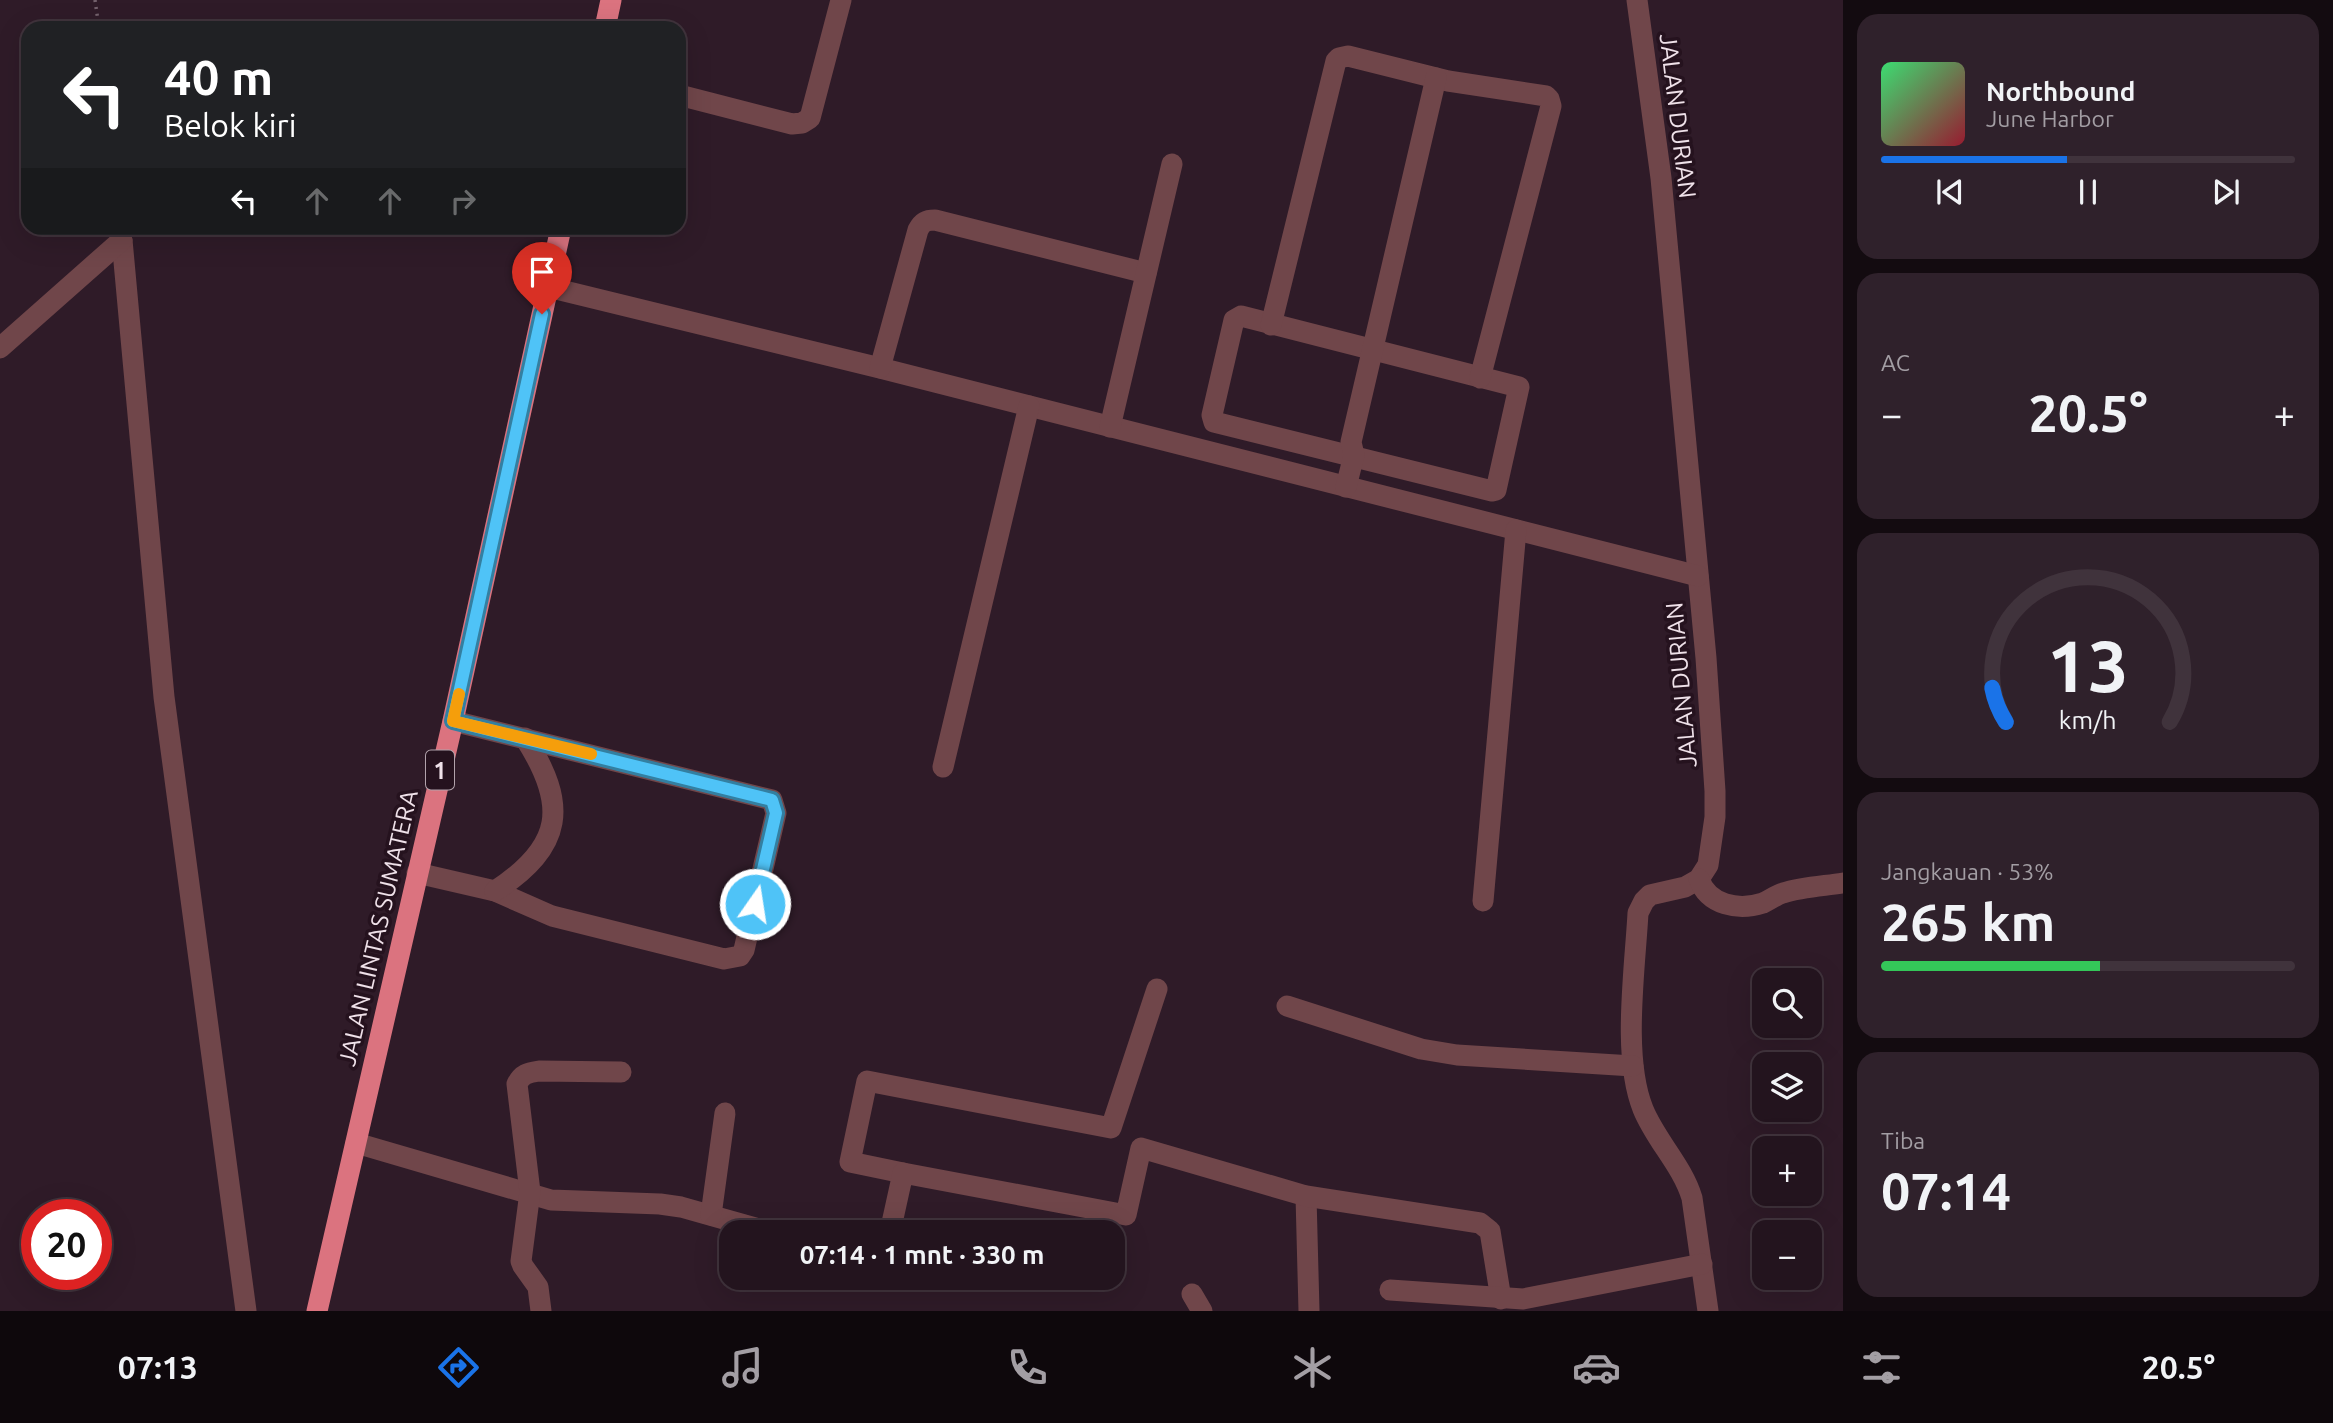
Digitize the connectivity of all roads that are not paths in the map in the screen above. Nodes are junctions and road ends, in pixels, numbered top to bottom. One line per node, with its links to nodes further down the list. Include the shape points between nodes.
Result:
1 (611, 0): 4 (highway)
2 (842, 0): 6 (street, via 810,118 802,123)
3 (1637, 0): 21 (street, JALAN DURIAN, via 1661,178)
4 (606, 21)
5 (1442, 80): 11 (street, via 1348,56 1336,61); 13 (street); 15 (street, via 1546,96 1551,102)
6 (686, 97)
7 (1172, 164): 9 (street)
8 (559, 235): 10 (highway, JALAN LINTAS SUMATERA / 1)
9 (1146, 273): 14 (street, via 928,220 918,230); 17 (street)
10 (548, 287): 14 (street); 22 (highway, JALAN LINTAS SUMATERA / 1)
11 (1271, 325): 13 (street); 18 (street, via 1241,316 1234,320 1212,420)
12 (0, 348): 47 (street, via 122,240 164,697)
13 (1378, 352): 15 (street); 18 (street, via 1351,442)
14 (880, 368): 16 (street)
15 (1480, 378): 18 (street, via 1520,388 1496,491)
16 (1029, 406): 17 (street); 24 (street)
17 (1110, 427): 19 (street)
18 (1353, 455): 19 (street)
19 (1346, 488): 20 (street)
20 (1516, 530): 21 (street); 29 (street)
21 (1698, 576): 26 (street, JALAN DURIAN, via 1715,791 1708,865)
22 (453, 721): 23 (street); 25 (highway, JALAN LINTAS SUMATERA / 1)
23 (525, 738): 28 (street, via 550,783 552,827 542,850 525,870); 28 (street, via 766,797 775,804 776,813 744,950 733,959 552,916)
24 (943, 766)
25 (417, 873): 28 (street); 36 (highway, JALAN LINTAS SUMATERA / 1)
26 (1699, 879): 27 (street, via 1703,891 1715,901 1750,906 1783,893); 32 (street, via 1650,895 1638,913)
27 (1843, 883)
28 (495, 891)
29 (1483, 901)
30 (1157, 989): 35 (street)
31 (1287, 1006): 32 (street, via 1421,1049)
32 (1633, 1066): 44 (street, via 1644,1111 1687,1182)
33 (621, 1072): 39 (street, via 539,1070 520,1077 517,1084)
34 (725, 1113): 41 (street)
35 (1111, 1128): 37 (street, via 1143,1138); 38 (street, via 867,1081 850,1162)
36 (356, 1143): 39 (street); 48 (highway, JALAN LINTAS SUMATERA / 1)
37 (1141, 1148): 38 (street, via 1126,1215); 40 (street)
38 (903, 1173): 43 (street)
39 (530, 1192): 41 (street, via 551,1200 660,1203); 49 (street, via 521,1261 538,1287)
40 (1306, 1196): 46 (street, via 1486,1226); 50 (street)
41 (711, 1215): 42 (street)
42 (728, 1220)
43 (893, 1220)
44 (1702, 1264): 46 (street, via 1564,1293); 51 (street)
45 (1390, 1290): 46 (street)
46 (1502, 1299)
47 (246, 1311)
48 (317, 1311)
49 (541, 1311)
50 (1309, 1311)
51 (1708, 1311)

